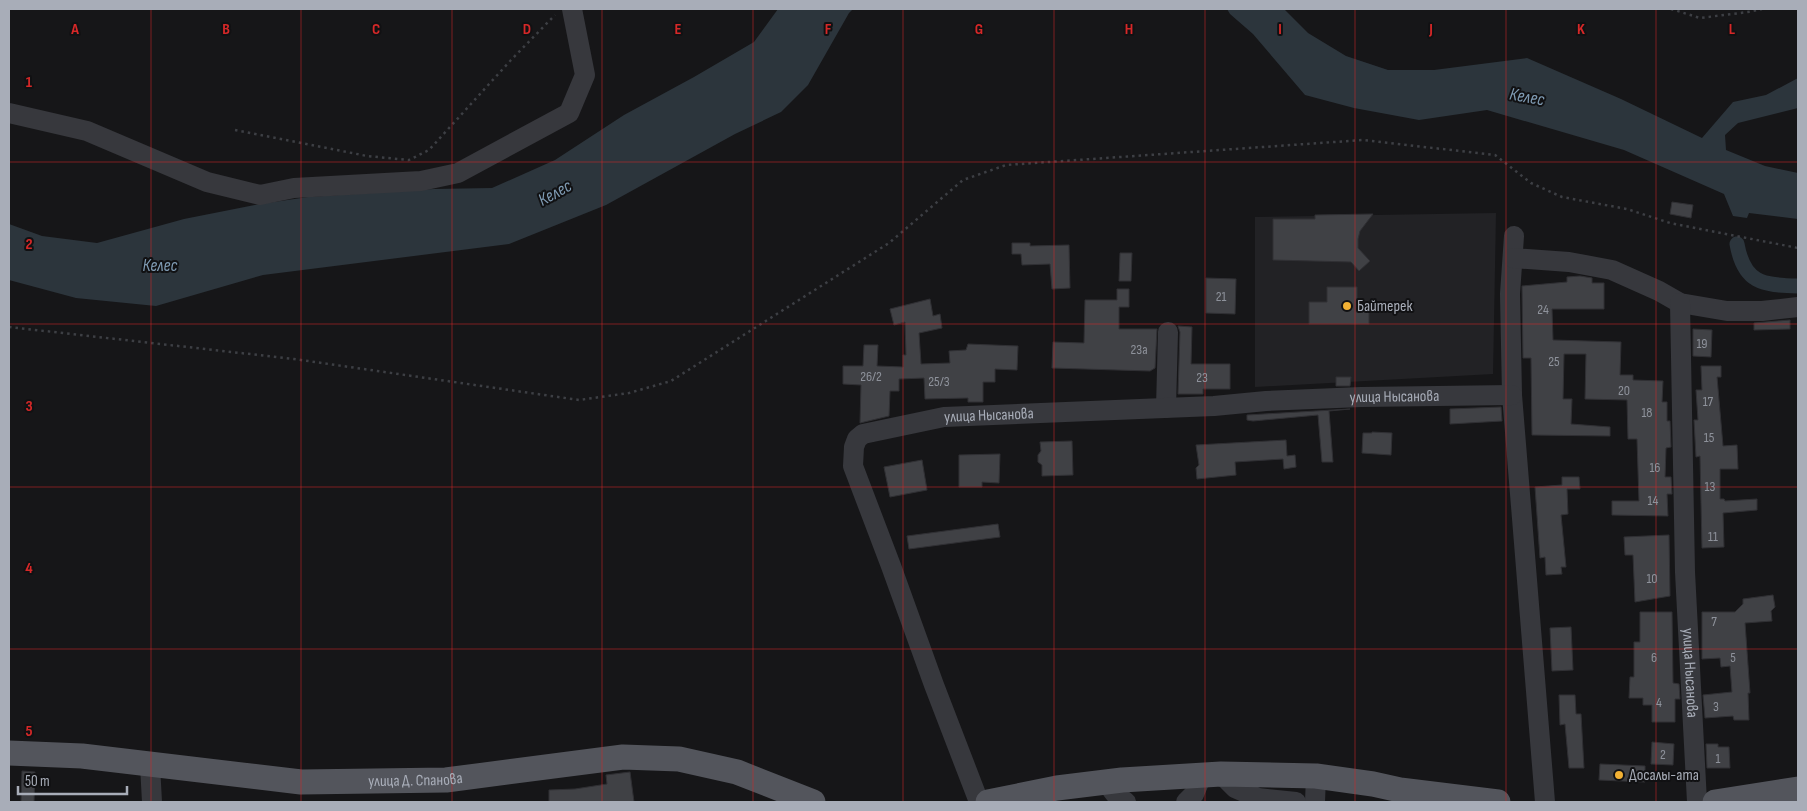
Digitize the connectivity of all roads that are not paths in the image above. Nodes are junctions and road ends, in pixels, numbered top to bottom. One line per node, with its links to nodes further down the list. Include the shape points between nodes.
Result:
1 (572, 9): 2 (street, via 585,75 568,113 458,173 421,180 294,188 260,195 207,182 87,131)
2 (9, 113)
3 (1514, 236): 4 (street)
4 (1513, 258): 5 (street, via 1569,262 1612,270); 8 (street, via 1510,294)
5 (1680, 303): 6 (street, via 1727,311); 29 (street, улица Нысанова, via 1685,572)
6 (1798, 307)
7 (1168, 332): 9 (street)
8 (1512, 395): 9 (street, улица Нысанова, via 1361,397); 28 (street)
9 (1166, 408): 21 (street, улица Нысанова, via 944,416 872,431 857,439 853,466)
10 (9, 753): 11 (main road, улица Д. Спанова, via 82,756)
11 (150, 765): 19 (street); 20 (main road, улица Д. Спанова, via 301,782 380,782 446,780 623,757 679,759 737,772)
12 (1212, 774): 13 (main road); 14 (main road); 18 (street); 24 (street)
13 (1316, 776): 17 (main road, via 1372,784); 26 (street)
14 (1106, 782): 16 (main road); 23 (street)
15 (1798, 789): 30 (main road)
16 (1057, 795): 22 (main road)
17 (1399, 796): 27 (main road)
18 (1260, 800): 25 (street)
19 (152, 802)
20 (813, 802)
21 (979, 802)
22 (988, 802)
23 (1126, 802)
24 (1186, 802)
25 (1296, 802)
26 (1315, 802)
27 (1498, 802)
28 (1545, 802)
29 (1697, 802)
30 (1715, 802)

